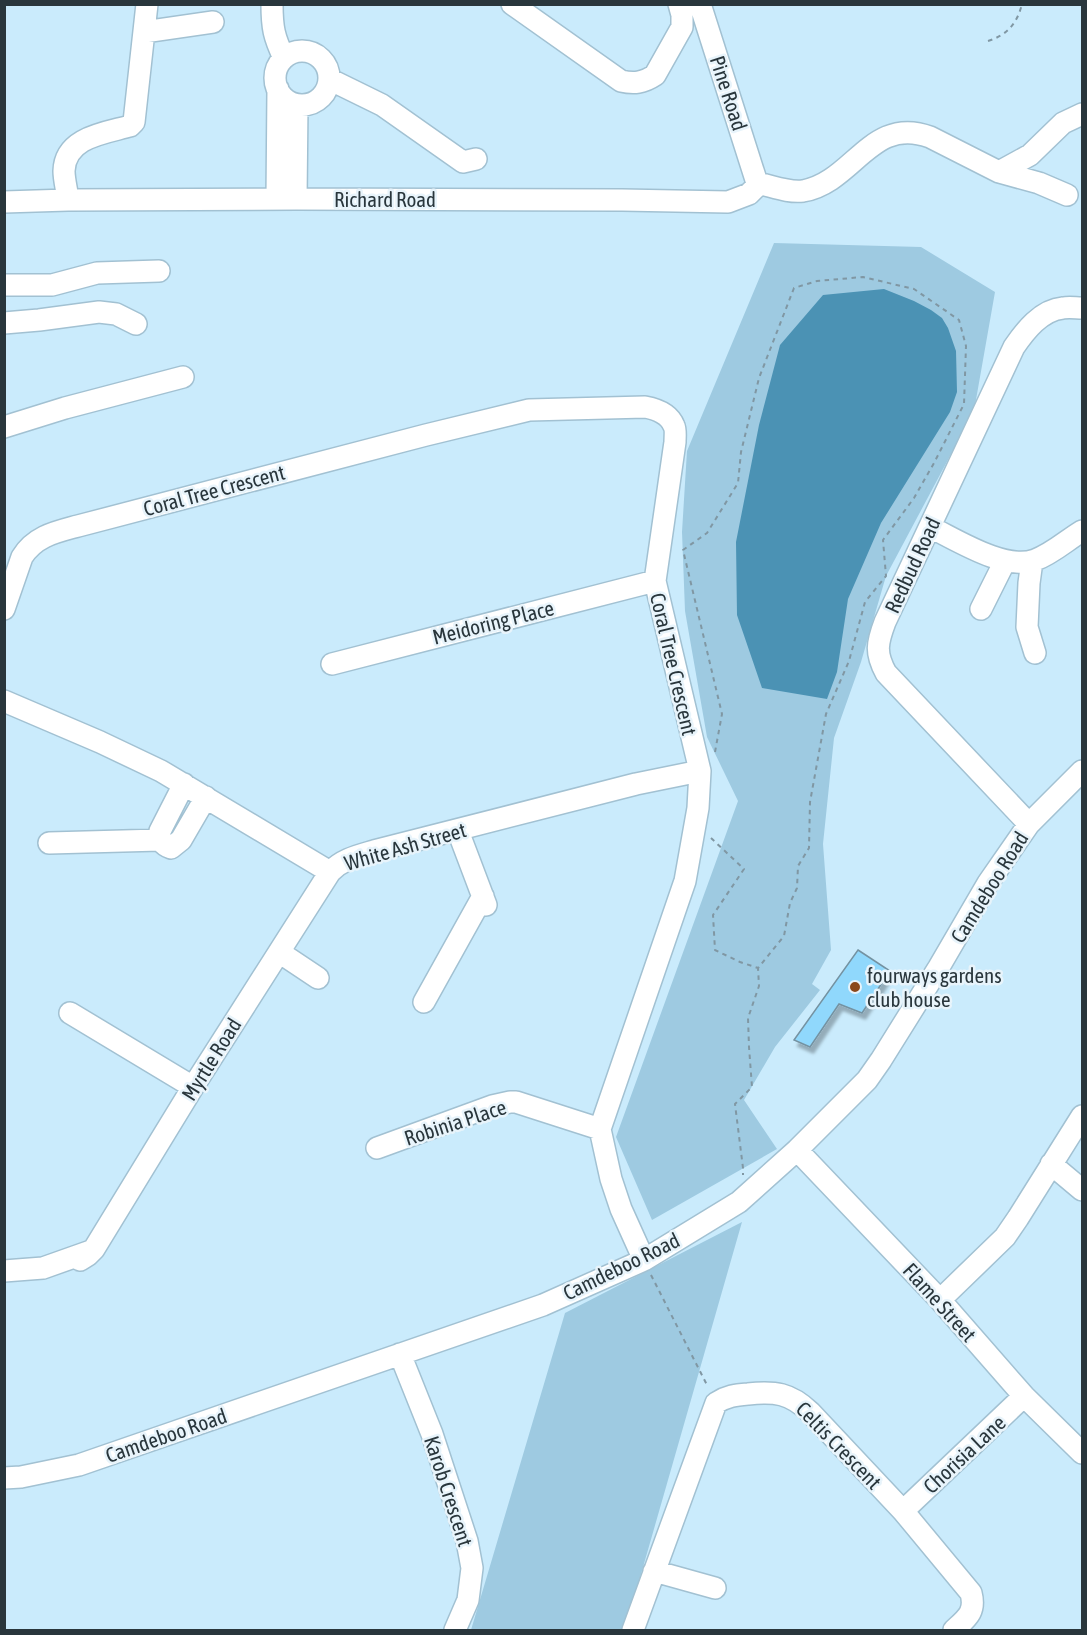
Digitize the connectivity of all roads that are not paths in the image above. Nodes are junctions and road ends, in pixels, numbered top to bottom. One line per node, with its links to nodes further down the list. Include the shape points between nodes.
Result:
1 (147, 4): 7 (street)
2 (272, 4): 8 (street, via 272,26)
3 (512, 4): 4 (street, via 621,81 638,83 655,75 682,27)
4 (679, 4)
5 (700, 4): 16 (street, Pine Road)
6 (213, 22): 7 (street)
7 (144, 32): 20 (street, via 134,122 92,136 67,155 64,171)
8 (284, 58): 9 (street, via 308,52 323,62); 10 (street, via 276,73)
9 (329, 79): 11 (street, via 315,102); 14 (street, via 382,105 463,162)
10 (278, 89): 11 (street); 19 (street)
11 (297, 105): 19 (street)
12 (1083, 114): 13 (street, via 1063,123)
13 (1030, 155): 15 (street); 17 (street)
14 (476, 159)
15 (990, 168): 16 (street, via 930,136 905,131 888,135 814,188 793,192); 17 (street)
16 (757, 183): 19 (street, Richard Road, via 749,194 728,202)
17 (1039, 183): 18 (street)
18 (1067, 195)
19 (286, 199): 20 (street, Richard Road)
20 (68, 200): 21 (street, Richard Road)
21 (4, 202)
22 (159, 271): 23 (street, via 97,273 52,285)
23 (4, 285)
24 (1083, 308): 29 (street, Redbud Road, via 1048,312 1023,334)
25 (4, 323): 26 (street, via 99,312 116,314)
26 (135, 324)
27 (183, 377): 28 (street)
28 (4, 427)
29 (930, 527): 31 (street); 43 (street, Redbud Road, via 885,622 877,648 880,662 886,673)
30 (1083, 531): 32 (street)
31 (1005, 561): 32 (street); 35 (street)
32 (1032, 561): 36 (street, via 1027,627)
33 (655, 581): 34 (street, Coral Tree Crescent, via 674,426 660,410 645,407 545,408 426,435 48,535 33,543 22,557); 37 (street, Meidoring Place); 39 (street, Coral Tree Crescent)
34 (4, 609)
35 (981, 609)
36 (1035, 653)
37 (332, 664)
38 (4, 701): 41 (street, White Ash Street)
39 (700, 771): 44 (street, White Ash Street); 54 (street, Coral Tree Crescent, via 698,808 685,881)
40 (1083, 771): 43 (street, Camdeboo Road)
41 (184, 784): 42 (street, White Ash Street); 45 (street, via 160,831)
42 (206, 796): 45 (street, via 177,844 171,848); 47 (street, White Ash Street)
43 (1029, 824): 56 (street, Camdeboo Road, via 983,891 867,1080)
44 (458, 831): 47 (street, White Ash Street, via 351,857); 50 (street, via 485,901)
45 (160, 840): 46 (street)
46 (49, 843)
47 (330, 872): 48 (street, Myrtle Road)
48 (279, 952): 49 (street); 52 (street, Myrtle Road)
49 (318, 978)
50 (424, 1002)
51 (70, 1013): 52 (street)
52 (193, 1087): 60 (street, Myrtle Road, via 94,1249 43,1268)
53 (1083, 1116): 57 (street)
54 (600, 1129): 55 (street, Robinia Place, via 510,1102); 59 (street, via 610,1179)
55 (377, 1148)
56 (797, 1150): 59 (street, Camdeboo Road, via 739,1202); 61 (street, Flame Street)
57 (1052, 1164): 58 (street); 61 (street, via 1005,1237)
58 (1083, 1190)
59 (644, 1260): 62 (street, Camdeboo Road, via 543,1305)
60 (4, 1271)
61 (940, 1300): 63 (street, Flame Street)
62 (400, 1354): 65 (street, Camdeboo Road, via 79,1465); 69 (street, Karob Crescent, via 467,1540 472,1568 468,1600)
63 (1024, 1396): 64 (street, Flame Street); 66 (street, Chorisia Lane)
64 (1083, 1453)
65 (4, 1478)
66 (903, 1511): 67 (street, Celtis Crescent, via 794,1398 767,1392 727,1396 716,1403); 71 (street, Celtis Crescent, via 972,1593 974,1604 970,1613)
67 (654, 1571): 68 (street); 70 (street)
68 (716, 1588)
69 (455, 1630)
70 (633, 1630)
71 (954, 1630)

